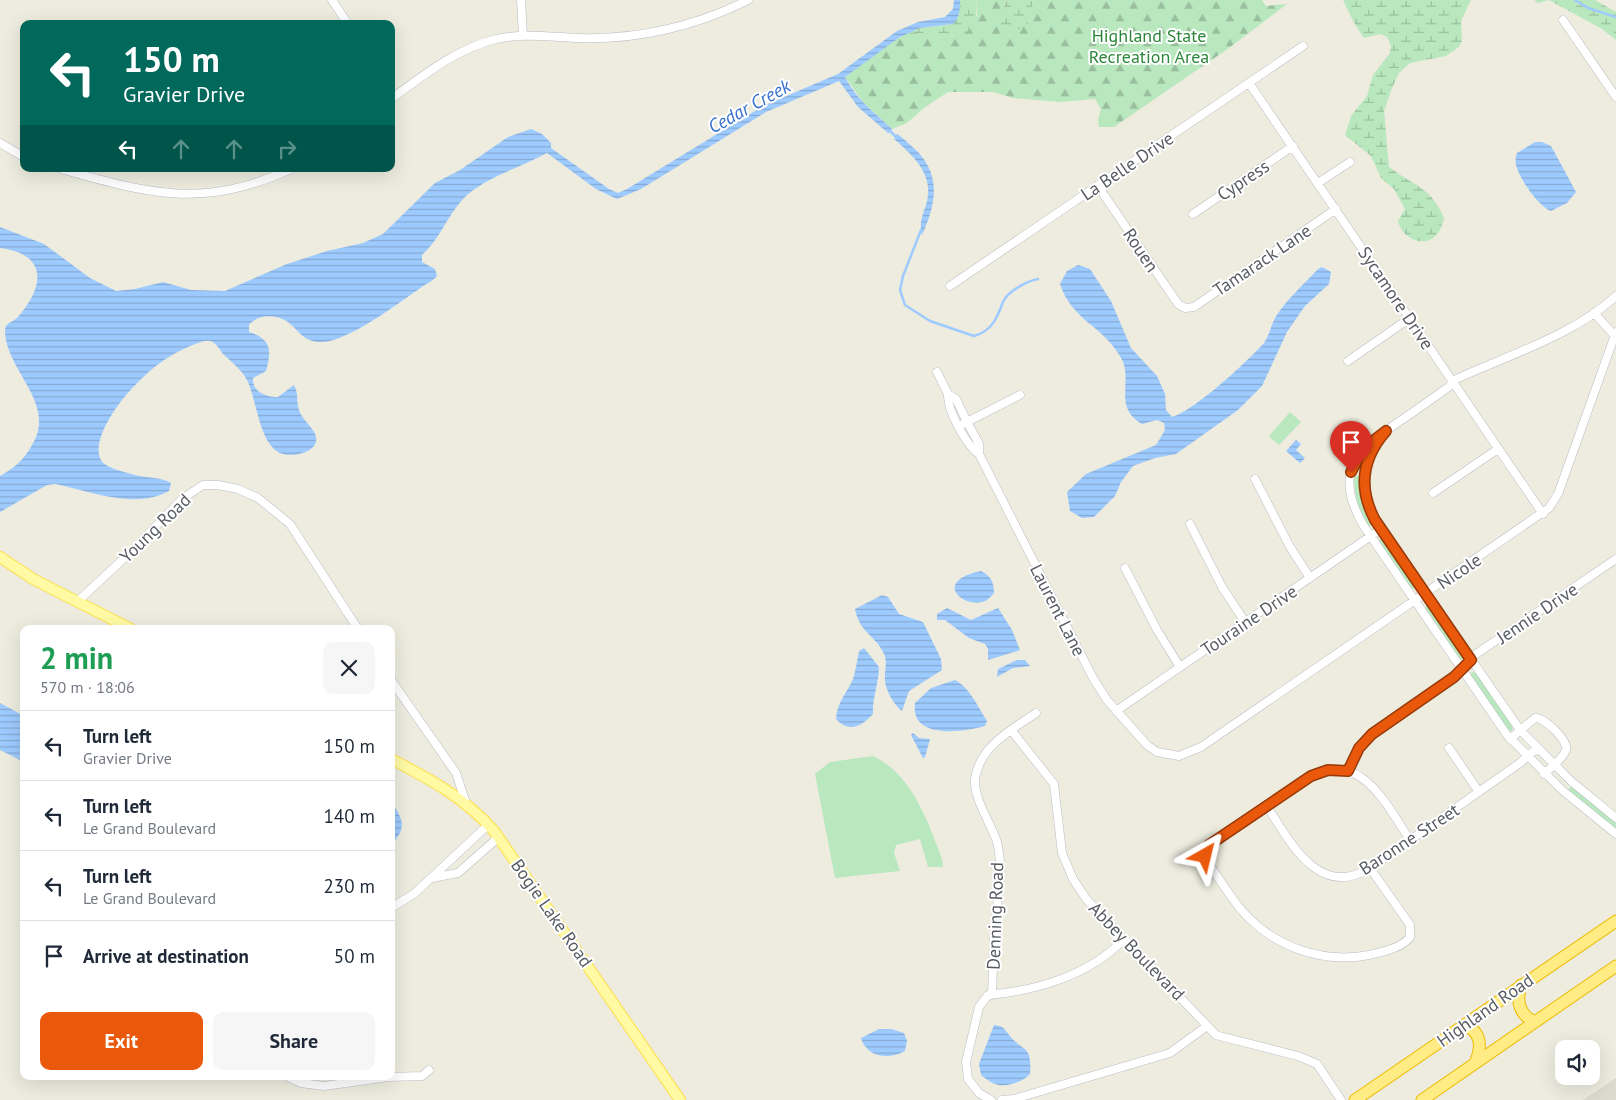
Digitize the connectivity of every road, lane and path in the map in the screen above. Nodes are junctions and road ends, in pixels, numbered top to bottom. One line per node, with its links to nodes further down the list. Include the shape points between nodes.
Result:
1 (332, 0): 5 (street)
2 (521, 0): 7 (street)
3 (748, 0): 4 (street)
4 (737, 2): 7 (street, via 697,22 611,38)
5 (345, 20)
6 (1564, 20): 11 (street)
7 (522, 36): 10 (street, via 496,39 457,54)
8 (1304, 46): 9 (street, La Belle Drive)
9 (1249, 83): 13 (street, Sycamore Drive); 19 (street, La Belle Drive)
10 (395, 96)
11 (1616, 97)
12 (0, 143): 14 (street)
13 (1292, 146): 18 (street, Sycamore Drive); 21 (street, Cypress)
14 (20, 155)
15 (1350, 162): 18 (street)
16 (73, 172): 17 (street, via 144,190 182,195 219,193 258,184)
17 (284, 172)
18 (1318, 183): 20 (street, Sycamore Drive)
19 (1098, 186): 22 (street, La Belle Drive); 24 (street, Rouen, via 1178,304)
20 (1336, 210): 24 (street, Tamarack Lane); 26 (street, Sycamore Drive)
21 (1193, 214)
22 (950, 286)
23 (1616, 296): 25 (street)
24 (1188, 308)
25 (1594, 313): 27 (street); 30 (street)
26 (1410, 318): 28 (street); 30 (street, Sycamore Drive)
27 (1615, 334): 40 (street, Nicole, via 1558,494)
28 (1348, 361)
29 (937, 372): 31 (street, Laurent Lane)
30 (1453, 382): 35 (street); 36 (street, Sycamore Drive)
31 (948, 394): 33 (street, Laurent Lane, via 956,400); 34 (street, Laurent Lane, via 948,404)
32 (1020, 395): 33 (street)
33 (967, 422): 34 (street); 37 (street, Laurent Lane, via 978,444)
34 (959, 426): 37 (street, Laurent Lane, via 970,448)
35 (1386, 431): 42 (street, via 1370,454 1364,477 1367,502); 43 (street, via 1361,451 1350,476 1354,504)
36 (1498, 448): 39 (street); 40 (street, Sycamore Drive)
37 (979, 454): 58 (street, Laurent Lane, via 1096,684)
38 (1255, 479): 47 (street)
39 (1433, 494)
40 (1542, 514): 48 (street, Nicole)
41 (1190, 524): 51 (street, via 1222,587)
42 (1381, 529): 43 (street, Touraine Drive); 48 (street)
43 (1370, 536): 47 (street, Touraine Drive); 49 (street)
44 (1616, 559): 54 (street, Jennie Drive)
45 (1, 560): 50 (main road)
46 (1125, 568): 55 (street, via 1159,634)
47 (1310, 578): 51 (street, Touraine Drive)
48 (1425, 594): 49 (street, Nicole); 54 (street)
49 (1414, 601): 56 (street); 65 (street, Nicole, via 1198,749 1176,756)
50 (77, 602): 52 (main road); 53 (street, Young Road, via 182,499 204,485 218,485 258,498 290,524)
51 (1245, 622): 55 (street, Touraine Drive)
52 (123, 625)
53 (355, 625)
54 (1471, 660): 56 (street, Jennie Drive); 61 (street)
55 (1180, 666): 58 (street, Touraine Drive)
56 (1461, 670): 62 (street); 69 (street, Jennie Drive, via 1372,734 1359,748)
57 (395, 686): 72 (street, via 456,773)
58 (1116, 710): 65 (street, Laurent Lane)
59 (1036, 713): 60 (street, Denning Road)
60 (1011, 730): 83 (street, Abbey Boulevard, via 1054,784 1062,853 1073,878 1087,900); 86 (street, Denning Road, via 984,754 975,775 979,800 997,843 998,897)
61 (1520, 730): 62 (street); 64 (street); 68 (street, via 1535,718 1545,721 1566,745 1564,754)
62 (1510, 739): 66 (street)
63 (1449, 748): 71 (street)
64 (1537, 748): 66 (street, Baronne Street); 68 (street)
65 (1157, 752)
66 (1527, 758): 70 (street); 71 (street, Baronne Street)
67 (395, 761): 72 (main road, Bogie Lake Road)
68 (1553, 764): 70 (street); 74 (street)
69 (1348, 771): 73 (street, via 1328,770 1311,776); 78 (street, via 1374,787)
70 (1544, 774): 76 (street)
71 (1479, 792): 78 (street, Baronne Street)
72 (466, 803): 75 (main road, Bogie Lake Road)
73 (1266, 805): 79 (street, Baronne Street, via 1304,860 1317,870 1341,877); 79 (street, via 1206,848 1206,860 1237,905 1259,927 1293,948 1331,957 1357,956 1380,952 1410,936 1408,922)
74 (1616, 818)
75 (488, 825): 77 (main road, Bogie Lake Road); 80 (street)
76 (1616, 834)
77 (499, 837): 80 (street, via 458,873); 95 (main road, Bogie Lake Road)
78 (1410, 840): 79 (street, Baronne Street)
79 (1370, 868)
80 (432, 878): 81 (street)
81 (395, 905)
82 (1616, 921): 85 (highway, Highland Road)
83 (1123, 940): 86 (street, via 1111,953 1086,968 1016,993); 89 (street, Abbey Boulevard)
84 (1616, 966): 87 (highway)
85 (1521, 985): 87 (highway, via 1520,1009); 88 (highway, Highland Road)
86 (992, 995): 96 (street, Denning Road, via 988,995 979,1007 966,1062 968,1079 979,1093)
87 (1535, 1022): 90 (highway)
88 (1464, 1025): 90 (highway, via 1473,1029 1478,1038); 99 (highway, Highland Road)
89 (1208, 1026): 97 (street, via 1170,1053 1014,1100); 98 (street, Abbey Boulevard, via 1216,1035 1298,1056 1316,1064)
90 (1475, 1063): 100 (highway)
91 (429, 1070): 92 (street, via 422,1076)
92 (395, 1077)
93 (295, 1080): 94 (street, via 324,1086)
94 (367, 1080)
95 (680, 1100)
96 (991, 1100)
97 (1002, 1100)
98 (1341, 1100)
99 (1355, 1100)
100 (1422, 1100)

